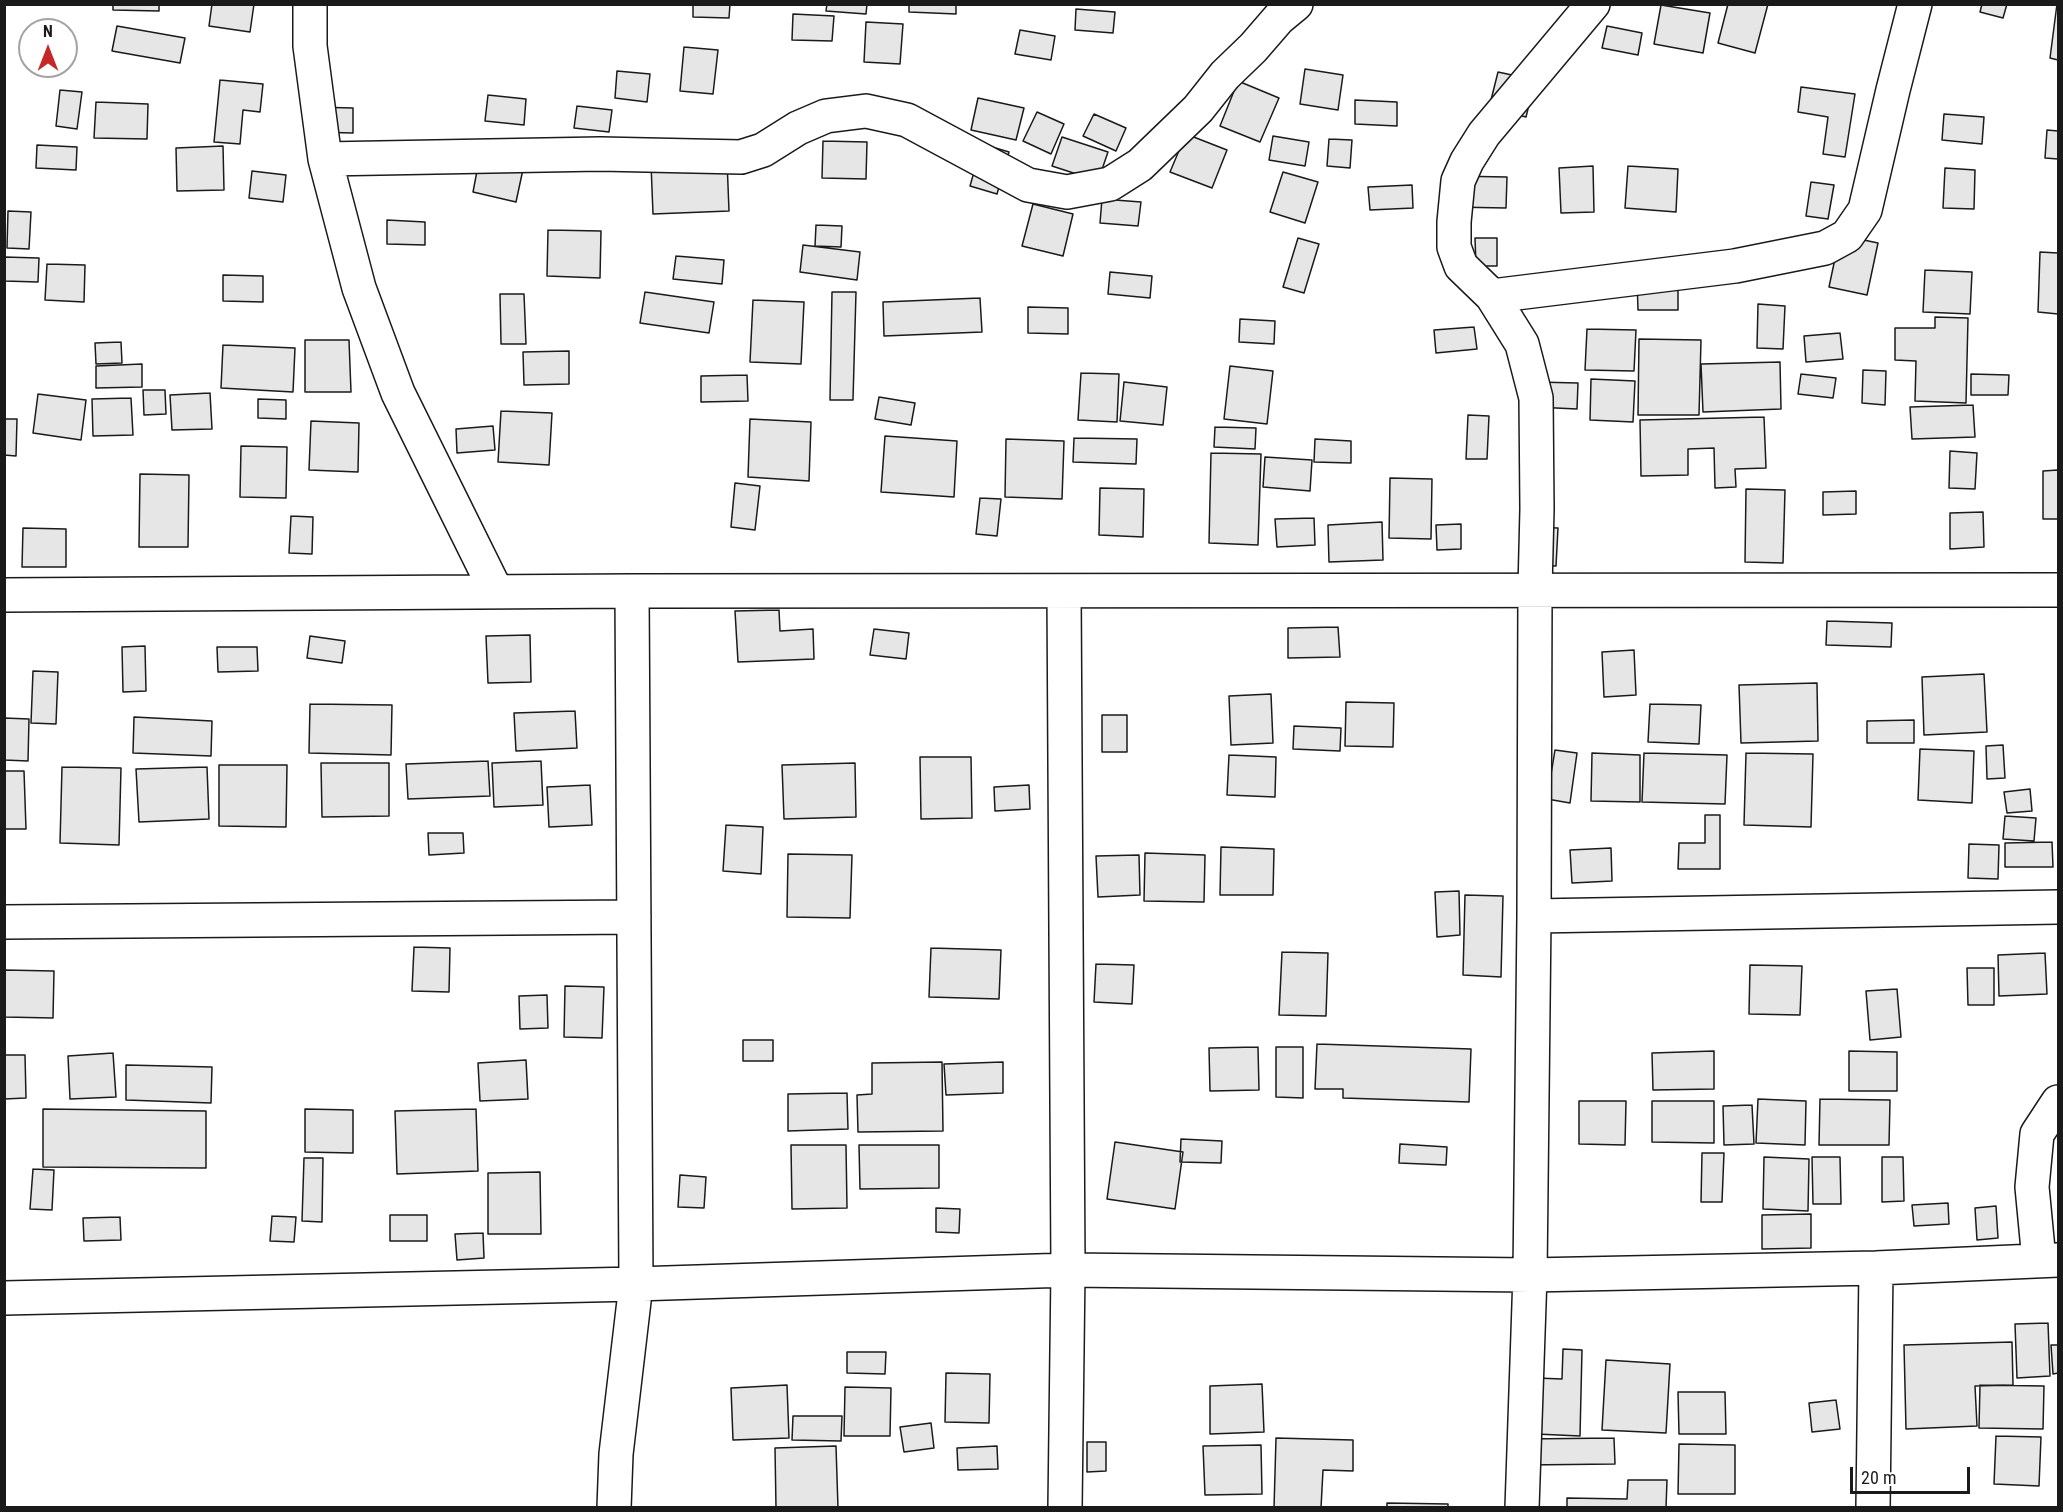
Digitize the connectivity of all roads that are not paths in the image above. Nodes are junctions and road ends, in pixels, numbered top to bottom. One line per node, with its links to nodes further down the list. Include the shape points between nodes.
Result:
1 (310, 4): 5 (street, via 310,46)
2 (1296, 4): 5 (street, via 1140,165 1110,184 1067,192 1028,185 907,120 866,111 826,116 763,150 741,157 600,154)
3 (1593, 4): 6 (street, via 1484,134 1458,181 1454,247 1461,266)
4 (1915, 4): 6 (street, via 1865,210 1847,236 1824,248 1735,266)
5 (325, 159): 8 (street, via 359,288 398,393)
6 (1492, 296): 7 (street, via 1522,345 1536,399)
7 (1535, 589): 10 (street); 11 (street); 14 (street)
8 (496, 591): 9 (street); 12 (street)
9 (632, 591): 10 (street); 15 (street)
10 (1064, 591): 20 (street)
11 (2058, 593)
12 (4, 595)
13 (2058, 907): 14 (street)
14 (1534, 916): 21 (street)
15 (634, 917): 16 (street); 22 (street)
16 (4, 922)
17 (2058, 1102): 18 (street, via 2037,1134 2032,1188)
18 (2049, 1260): 19 (street)
19 (1876, 1268): 21 (street); 27 (street)
20 (1068, 1270): 21 (street); 22 (street); 25 (street)
21 (1530, 1275): 26 (street)
22 (636, 1284): 23 (street); 24 (street, via 616,1454)
23 (4, 1299)
24 (614, 1508)
25 (1065, 1508)
26 (1522, 1508)
27 (1872, 1508)

